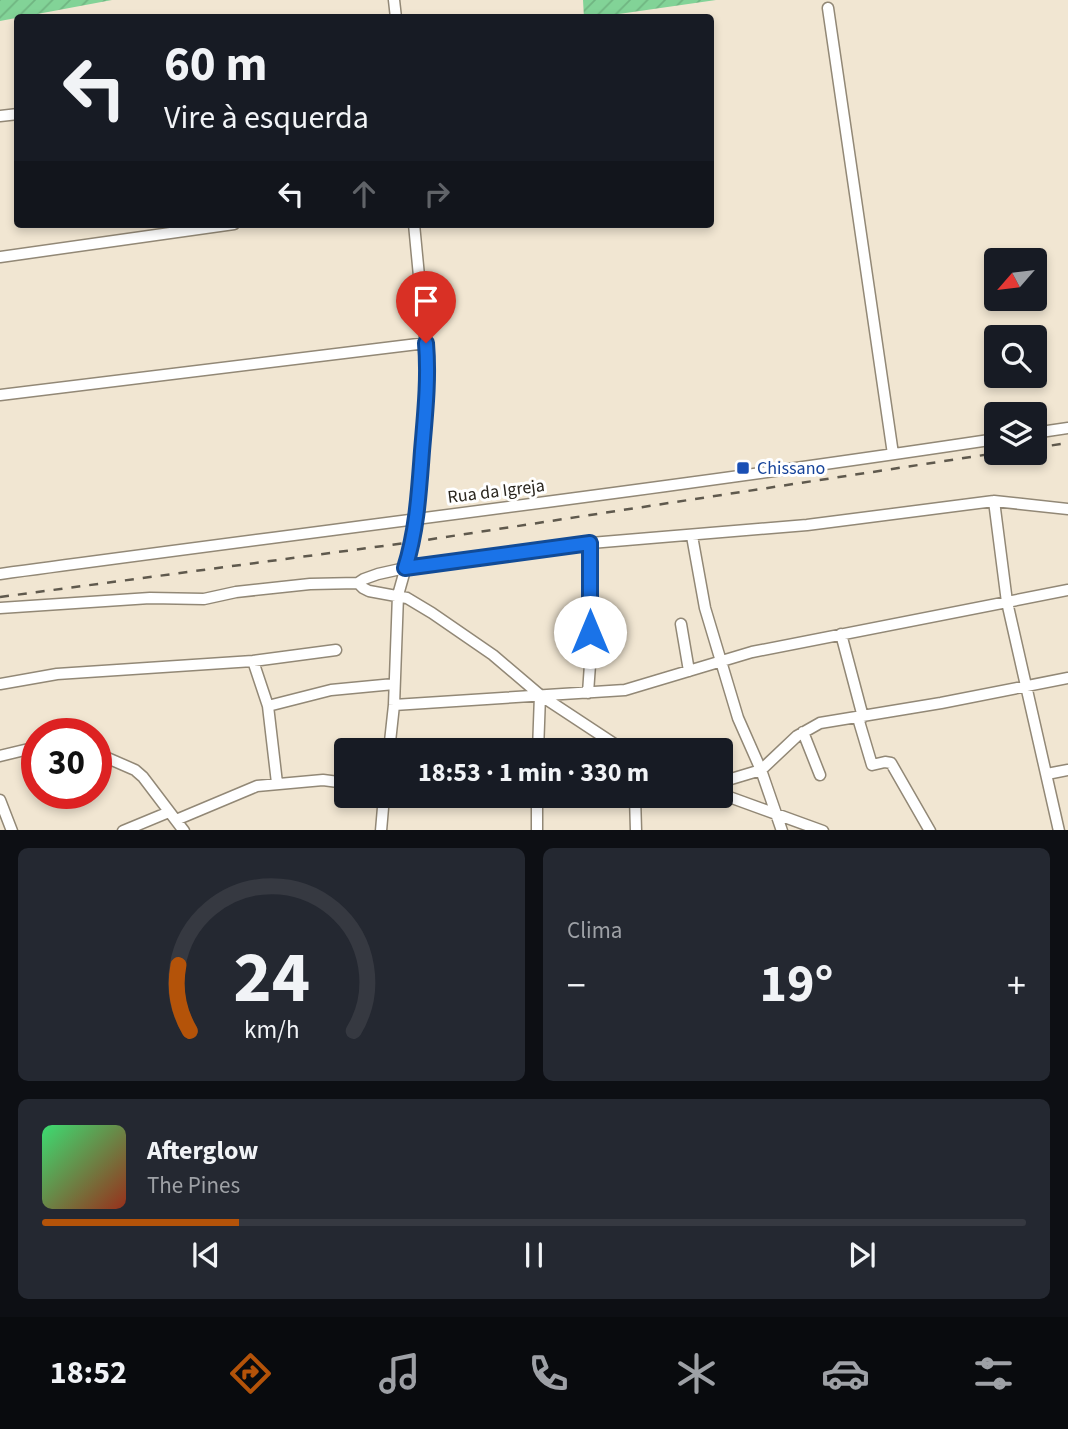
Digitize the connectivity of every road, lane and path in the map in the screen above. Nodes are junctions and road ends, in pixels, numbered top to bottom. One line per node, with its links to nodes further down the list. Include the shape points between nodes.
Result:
1 (828, 8): 10 (street)
2 (206, 228): 4 (street)
3 (414, 228): 5 (street)
4 (0, 257)
5 (426, 343): 6 (street); 13 (street)
6 (0, 396)
7 (1068, 428): 8 (street)
8 (1047, 431)
9 (984, 441): 10 (street, Rua da Igreja)
10 (893, 454): 13 (street, Rua da Igreja)
11 (993, 501): 12 (street); 14 (street); 21 (street)
12 (1068, 509)
13 (417, 517): 16 (street); 17 (street, Rua da Igreja)
14 (692, 536): 15 (street); 27 (street, via 705,608)
15 (590, 543): 16 (street); 33 (street)
16 (405, 568): 18 (street); 20 (street)
17 (0, 574)
18 (358, 583): 20 (street, via 369,591); 22 (street, via 264,588 204,599 142,598)
19 (1068, 590): 21 (street)
20 (398, 595): 31 (street); 34 (street, via 493,655)
21 (1007, 601): 24 (street); 32 (street)
22 (0, 608)
23 (681, 624): 28 (street)
24 (841, 634): 27 (street); 37 (street)
25 (336, 650): 26 (street)
26 (253, 661): 30 (street, via 83,672); 36 (street)
27 (721, 661): 28 (street); 45 (street, via 738,718)
28 (689, 671): 33 (street, via 625,690)
29 (1068, 678): 32 (street)
30 (0, 684)
31 (394, 684): 35 (street); 36 (street, via 331,690)
32 (1027, 686): 37 (street); 47 (street)
33 (588, 693): 34 (street)
34 (540, 695): 35 (street); 40 (street); 41 (street)
35 (394, 705): 39 (street)
36 (268, 706): 51 (street)
37 (860, 717): 38 (street, via 820,723); 67 (street, via 872,765 891,763)
38 (803, 732): 45 (street); 48 (street)
39 (390, 738)
40 (538, 738)
41 (605, 738)
42 (21, 750): 43 (street)
43 (0, 755)
44 (112, 760): 58 (street, via 144,777)
45 (761, 770): 49 (street); 57 (street)
46 (1068, 770): 47 (street)
47 (1047, 774): 68 (street)
48 (820, 775)
49 (733, 778)
50 (334, 781): 51 (street)
51 (277, 783): 58 (street)
52 (733, 797): 57 (street)
53 (0, 800): 59 (street)
54 (383, 808): 62 (street)
55 (537, 808): 63 (street)
56 (635, 808): 64 (street)
57 (776, 812): 65 (street); 66 (street)
58 (173, 816): 60 (street); 61 (street)
59 (12, 830)
60 (126, 830)
61 (183, 830)
62 (381, 830)
63 (537, 830)
64 (636, 830)
65 (782, 830)
66 (821, 830)
67 (929, 830)
68 (1059, 830)

